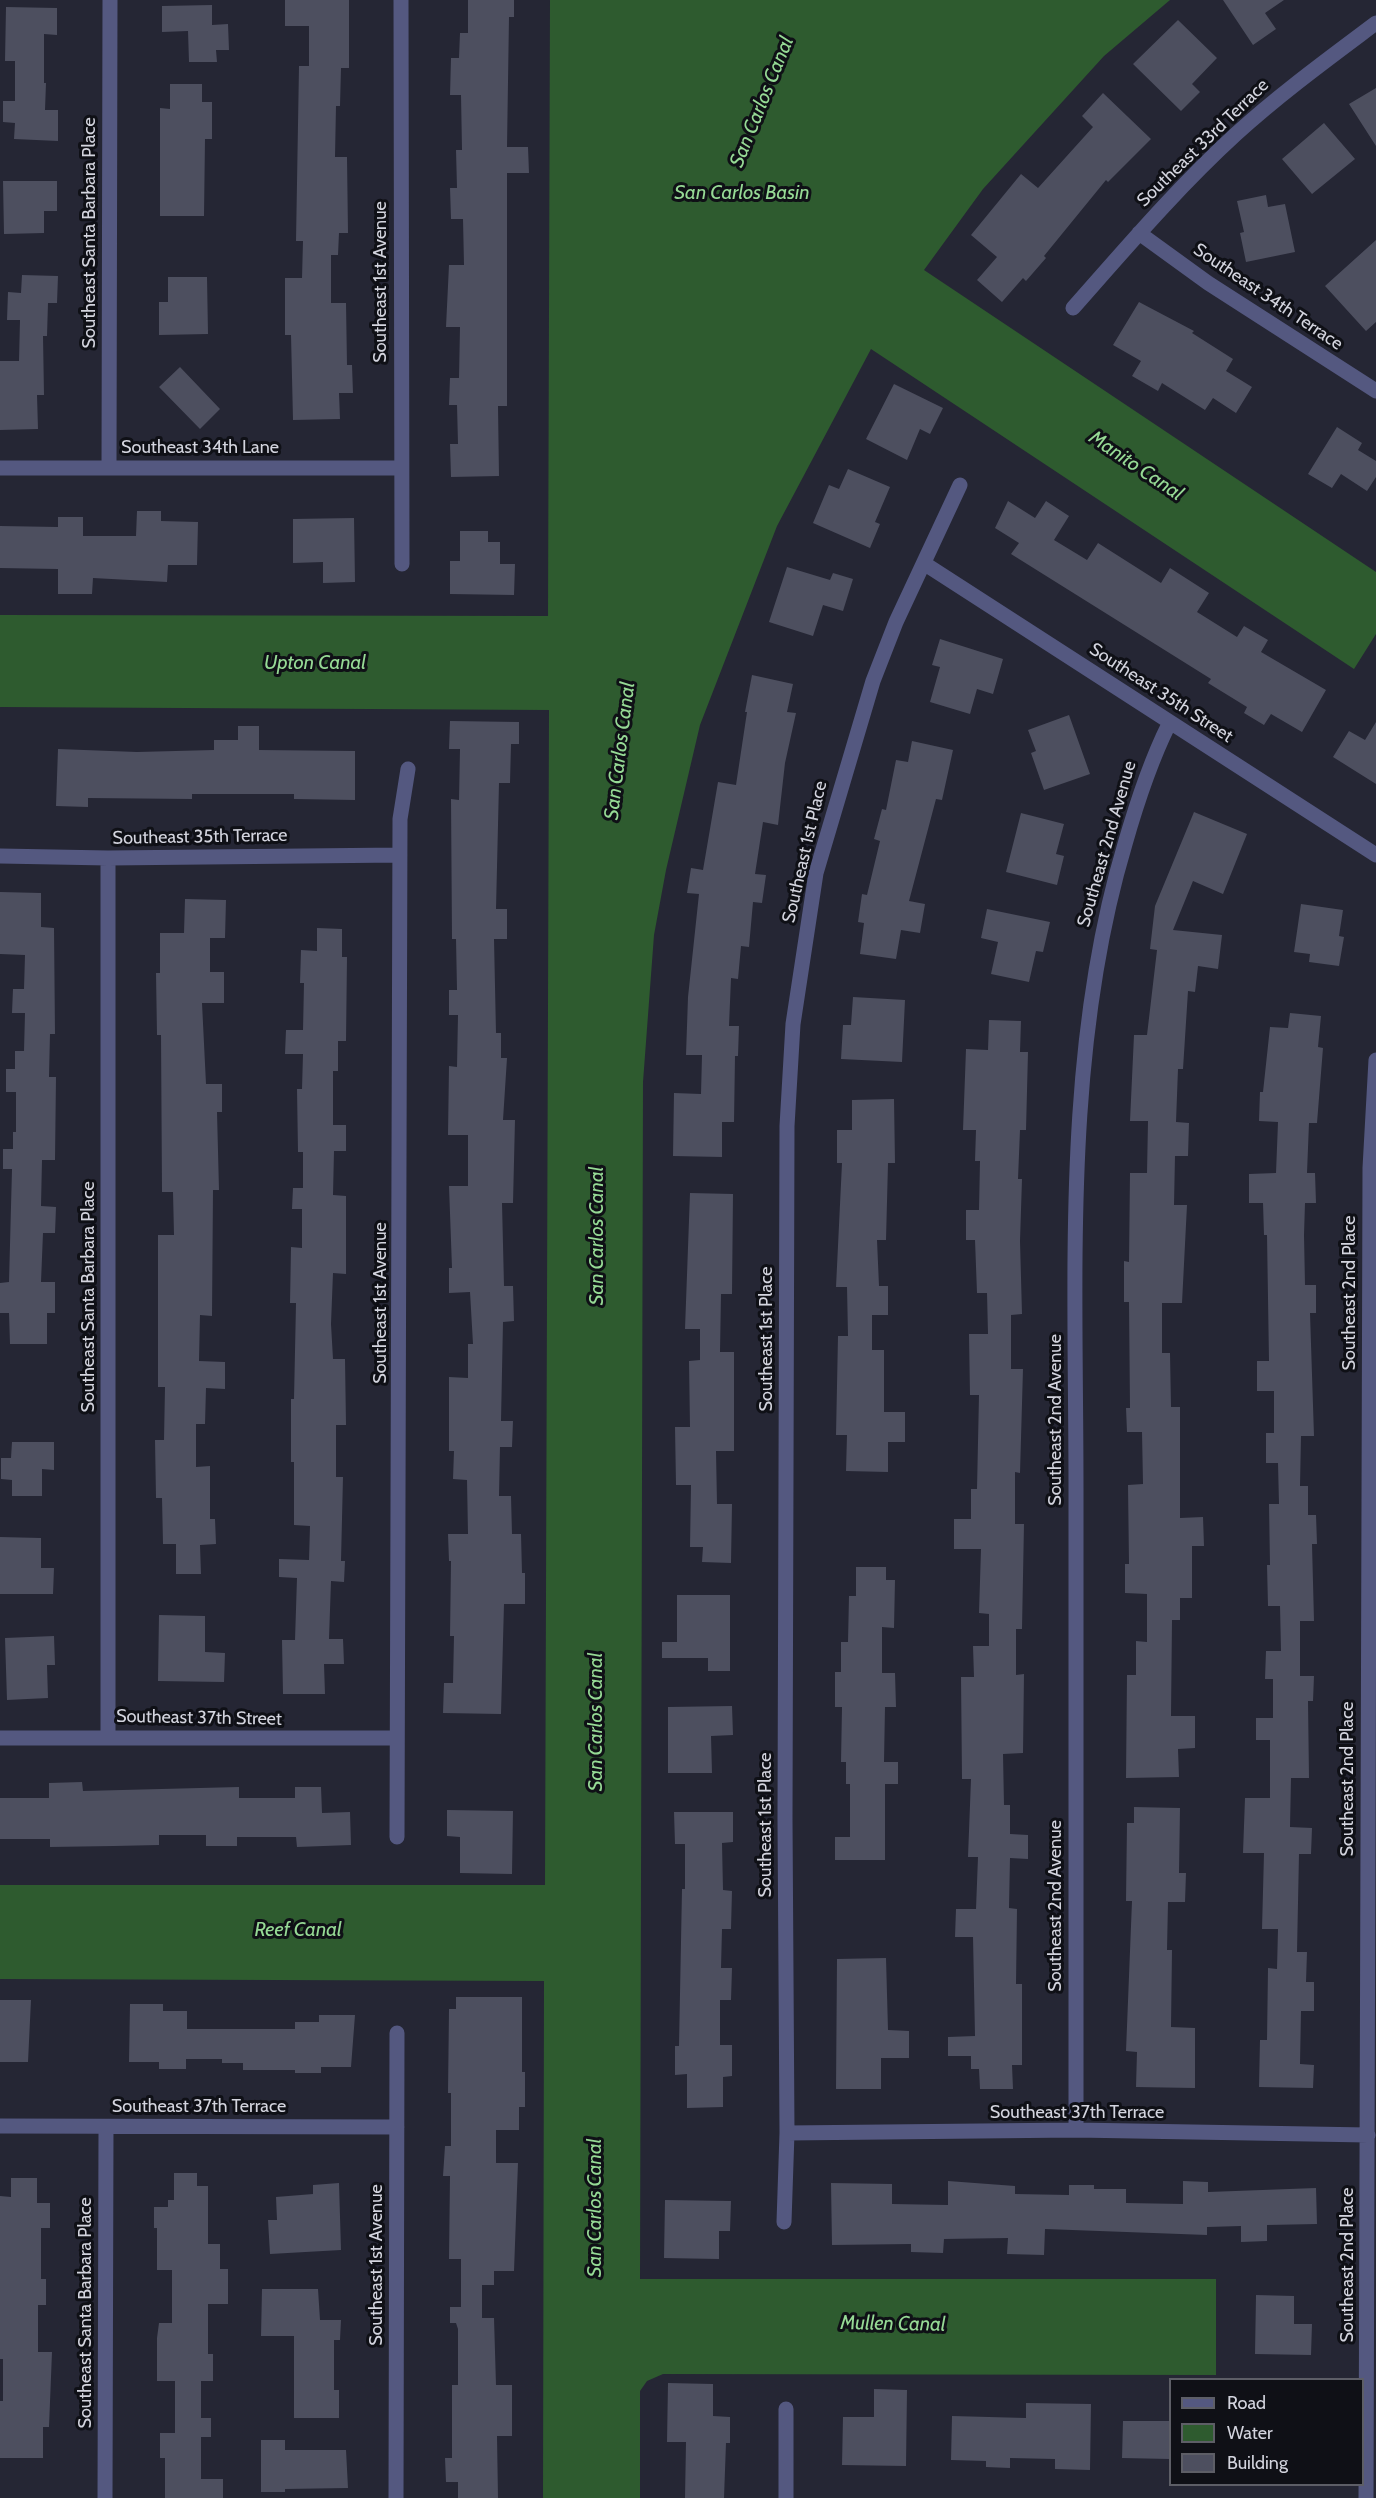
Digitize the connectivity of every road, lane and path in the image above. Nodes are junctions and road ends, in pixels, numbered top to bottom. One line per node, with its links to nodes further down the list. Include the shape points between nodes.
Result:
1 (110, 0): 7 (street, Southeast Santa Barbara Place)
2 (401, 0): 9 (street, Southeast 1st Avenue)
3 (1376, 23): 4 (street, Southeast 33rd Terrace, via 1296,82 1236,134)
4 (1139, 233): 5 (street, Southeast 33rd Terrace); 6 (street, Southeast 34th Terrace, via 1208,283)
5 (1073, 308)
6 (1376, 391)
7 (109, 467): 8 (street, Southeast 34th Lane); 9 (street, Southeast 34th Lane)
8 (0, 468)
9 (400, 468): 11 (street, Southeast 1st Avenue)
10 (960, 484): 12 (street, Southeast 1st Place)
11 (402, 564)
12 (925, 564): 13 (street, Southeast 35th Street); 30 (street, Southeast 1st Place, via 873,681 840,786 816,873 793,1024 787,1126 786,1285)
13 (1170, 724): 16 (street, Southeast 35th Street); 29 (street, Southeast 2nd Avenue, via 1154,754 1109,897 1086,1031 1076,1271)
14 (408, 769): 15 (street, Southeast 1st Avenue, via 400,819)
15 (400, 855): 18 (street, Southeast 35th Terrace); 23 (street, Southeast 1st Avenue)
16 (1376, 855)
17 (0, 856): 18 (street, Southeast 35th Terrace)
18 (108, 858): 21 (street, Southeast Santa Barbara Place)
19 (1376, 1060): 20 (street, Southeast 2nd Place, via 1370,1168)
20 (1372, 1664): 31 (street, Southeast 2nd Place)
21 (108, 1737): 22 (street, Southeast 37th Street); 23 (street, Southeast 37th Street)
22 (0, 1738)
23 (397, 1738): 24 (street, Southeast 1st Avenue)
24 (397, 1837)
25 (397, 2033): 28 (street, Southeast 1st Avenue)
26 (0, 2126): 27 (street, Southeast 37th Terrace)
27 (106, 2127): 28 (street, Southeast 37th Terrace); 34 (street, Southeast Santa Barbara Place)
28 (397, 2127): 35 (street, Southeast 1st Avenue)
29 (1076, 2130): 30 (street, Southeast 37th Terrace); 31 (street, Southeast 37th Terrace)
30 (787, 2133): 32 (street, Southeast 1st Place)
31 (1368, 2134): 37 (street, Southeast 2nd Place)
32 (784, 2222)
33 (786, 2409): 36 (street)
34 (105, 2498)
35 (396, 2498)
36 (786, 2498)
37 (1366, 2498)

